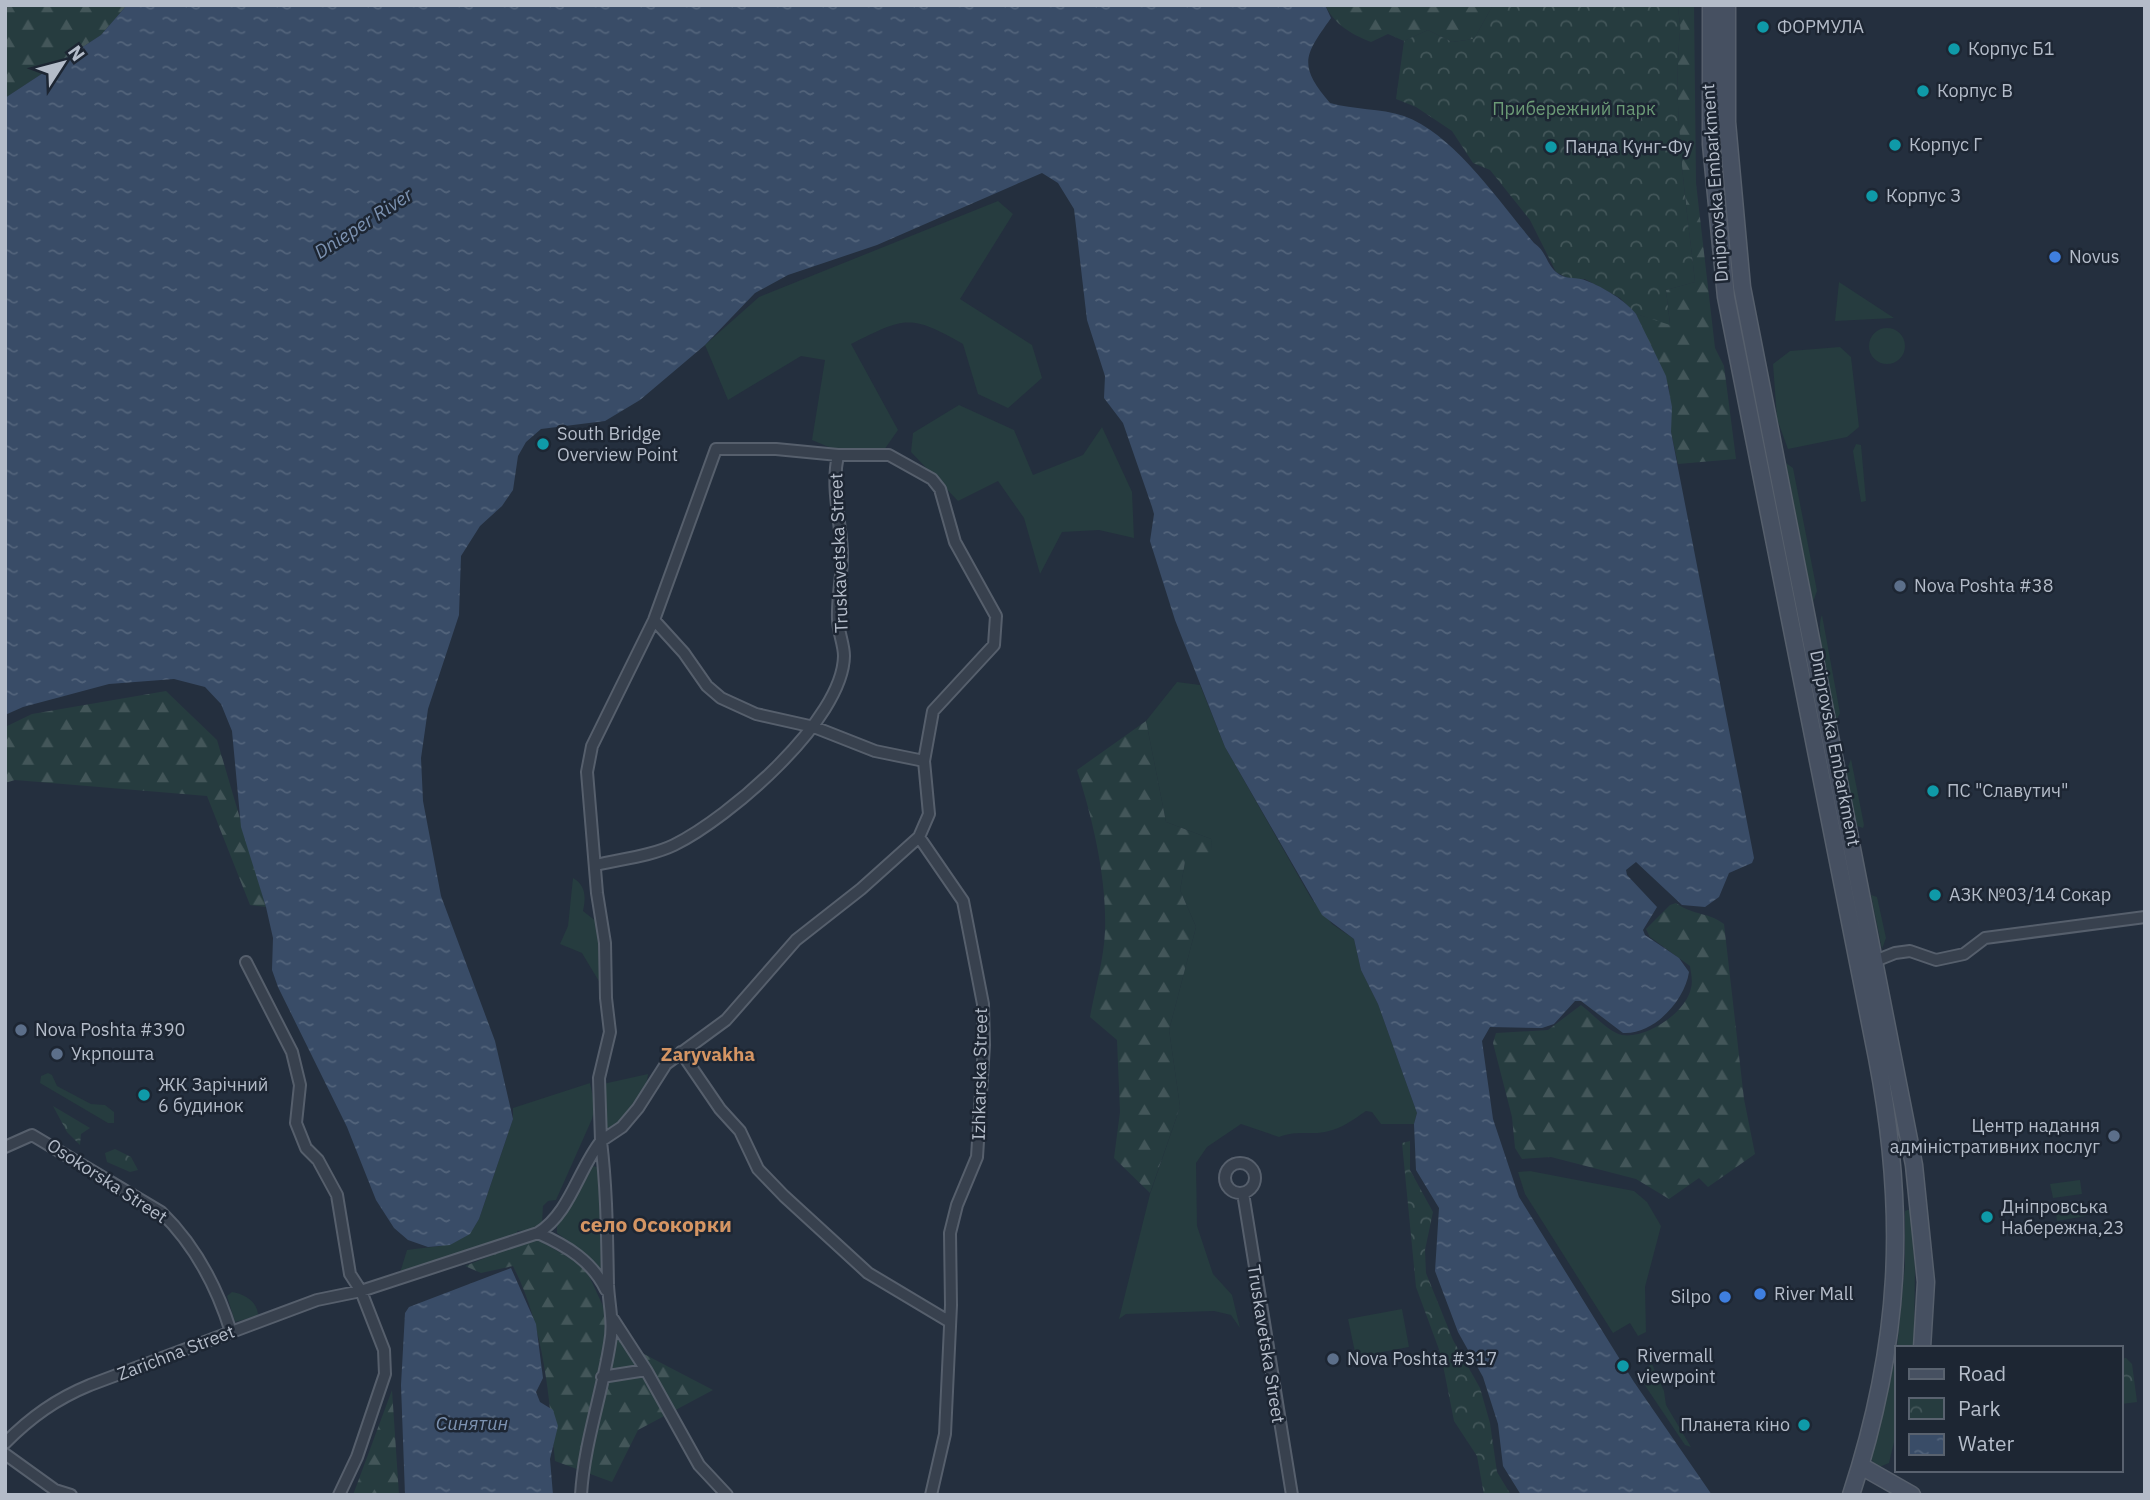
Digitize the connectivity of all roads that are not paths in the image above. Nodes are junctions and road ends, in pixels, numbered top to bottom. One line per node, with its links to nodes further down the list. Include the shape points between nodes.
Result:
1 (1711, 5): 27 (main road, Dniprovska Embarkment, via 1711,144 1726,297 1880,1072 1894,1167 1896,1259 1889,1348)
2 (1727, 5): 10 (main road, Dniprovska Embarkment, via 1727,122 1742,286)
3 (838, 455): 4 (street, Truskavetska Street, via 716,449); 5 (street, Truskavetska Street, via 834,476 842,552 838,620 844,655 840,682); 6 (street, Truskavetska Street, via 889,455 932,479 946,504 955,542 996,616 994,645 933,711)
4 (654, 620): 5 (street, via 721,698 756,714); 8 (street, Truskavetska Street, via 592,746 587,772)
5 (814, 727): 6 (street, via 875,751); 8 (street, Truskavetska Street, via 719,816 673,845)
6 (923, 761): 7 (street, via 929,814)
7 (919, 837): 12 (street, via 796,940 726,1020); 20 (street, Izhkarska Street, via 963,901 983,1004 981,1135 950,1233)
8 (596, 865): 13 (street, Truskavetska Street, via 610,1032 599,1078)
9 (2145, 917): 10 (street, via 1984,938 1964,954 1936,960 1910,951)
10 (1875, 961): 22 (main road, Dniprovska Embarkment, via 1917,1187 1926,1282)
11 (246, 962): 17 (street, via 292,1052 300,1084 296,1123 306,1148 337,1195 350,1274)
12 (681, 1052): 13 (street, via 666,1064 622,1127); 20 (street, via 740,1131 758,1169 784,1196 868,1273)
13 (601, 1142): 16 (street, via 553,1223); 18 (street, via 607,1189)
14 (5, 1147): 21 (street, Osokorska Street, via 32,1135 161,1212 218,1290)
15 (1243, 1193): 34 (street, Truskavetska Street)
16 (538, 1233): 17 (street, Zarichna Street); 18 (street, via 562,1244 597,1271)
17 (361, 1291): 21 (street, Zarichna Street, via 317,1300); 30 (street, via 384,1350 385,1374)
18 (608, 1295): 19 (street)
19 (613, 1319): 23 (street); 24 (street)
20 (950, 1322): 33 (street, Izhkarska Street, via 945,1434)
21 (232, 1332): 25 (street, Zarichna Street, via 65,1396 31,1417)
22 (1922, 1346)
23 (646, 1370): 24 (street); 32 (street, via 699,1465)
24 (603, 1377): 31 (street, via 583,1461)
25 (5, 1443)
26 (5, 1454): 29 (street, via 55,1490)
27 (1861, 1466): 28 (main road); 35 (main road, Dniprovska Embarkment)
28 (1895, 1483): 36 (main road)
29 (71, 1495)
30 (339, 1495)
31 (581, 1495)
32 (727, 1495)
33 (931, 1495)
34 (1292, 1495)
35 (1851, 1495)
36 (1912, 1495)

